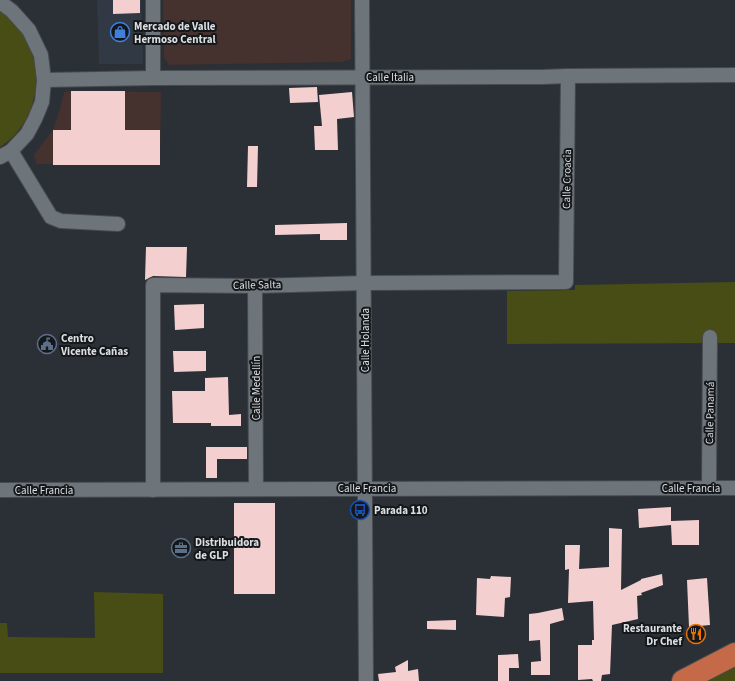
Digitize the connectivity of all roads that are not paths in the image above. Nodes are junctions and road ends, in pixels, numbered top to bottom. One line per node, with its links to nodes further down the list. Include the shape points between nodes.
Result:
1 (153, 0): 7 (street)
2 (362, 0): 6 (street, Calle Holanda)
3 (0, 2): 8 (street, via 29,30 41,55)
4 (735, 75): 5 (street, Calle Italia)
5 (568, 76): 6 (street, Calle Italia); 11 (street, Calle Croacia)
6 (363, 77): 7 (street, Calle Italia); 12 (street, Calle Holanda)
7 (153, 78): 8 (street, Calle Italia)
8 (44, 80): 9 (street, via 42,102 35,119 27,134)
9 (6, 154): 10 (street, via 52,217 61,221)
10 (118, 224)
11 (566, 282): 12 (street, Calle Salta)
12 (364, 284): 13 (street, Calle Salta); 15 (street, Calle Holanda)
13 (256, 286): 18 (street, Calle Medellín); 20 (street, Calle Salta, via 152,285)
14 (710, 337): 16 (street, Calle Panamá)
15 (366, 488): 16 (street, Calle Francia); 18 (street, Calle Francia); 22 (street, Calle Holanda)
16 (709, 488): 17 (street, Calle Francia)
17 (735, 488)
18 (256, 489): 20 (street, Calle Francia)
19 (0, 490): 20 (street, Calle Francia)
20 (153, 490)
21 (735, 654): 23 (highway)
22 (366, 681)
23 (683, 681)

